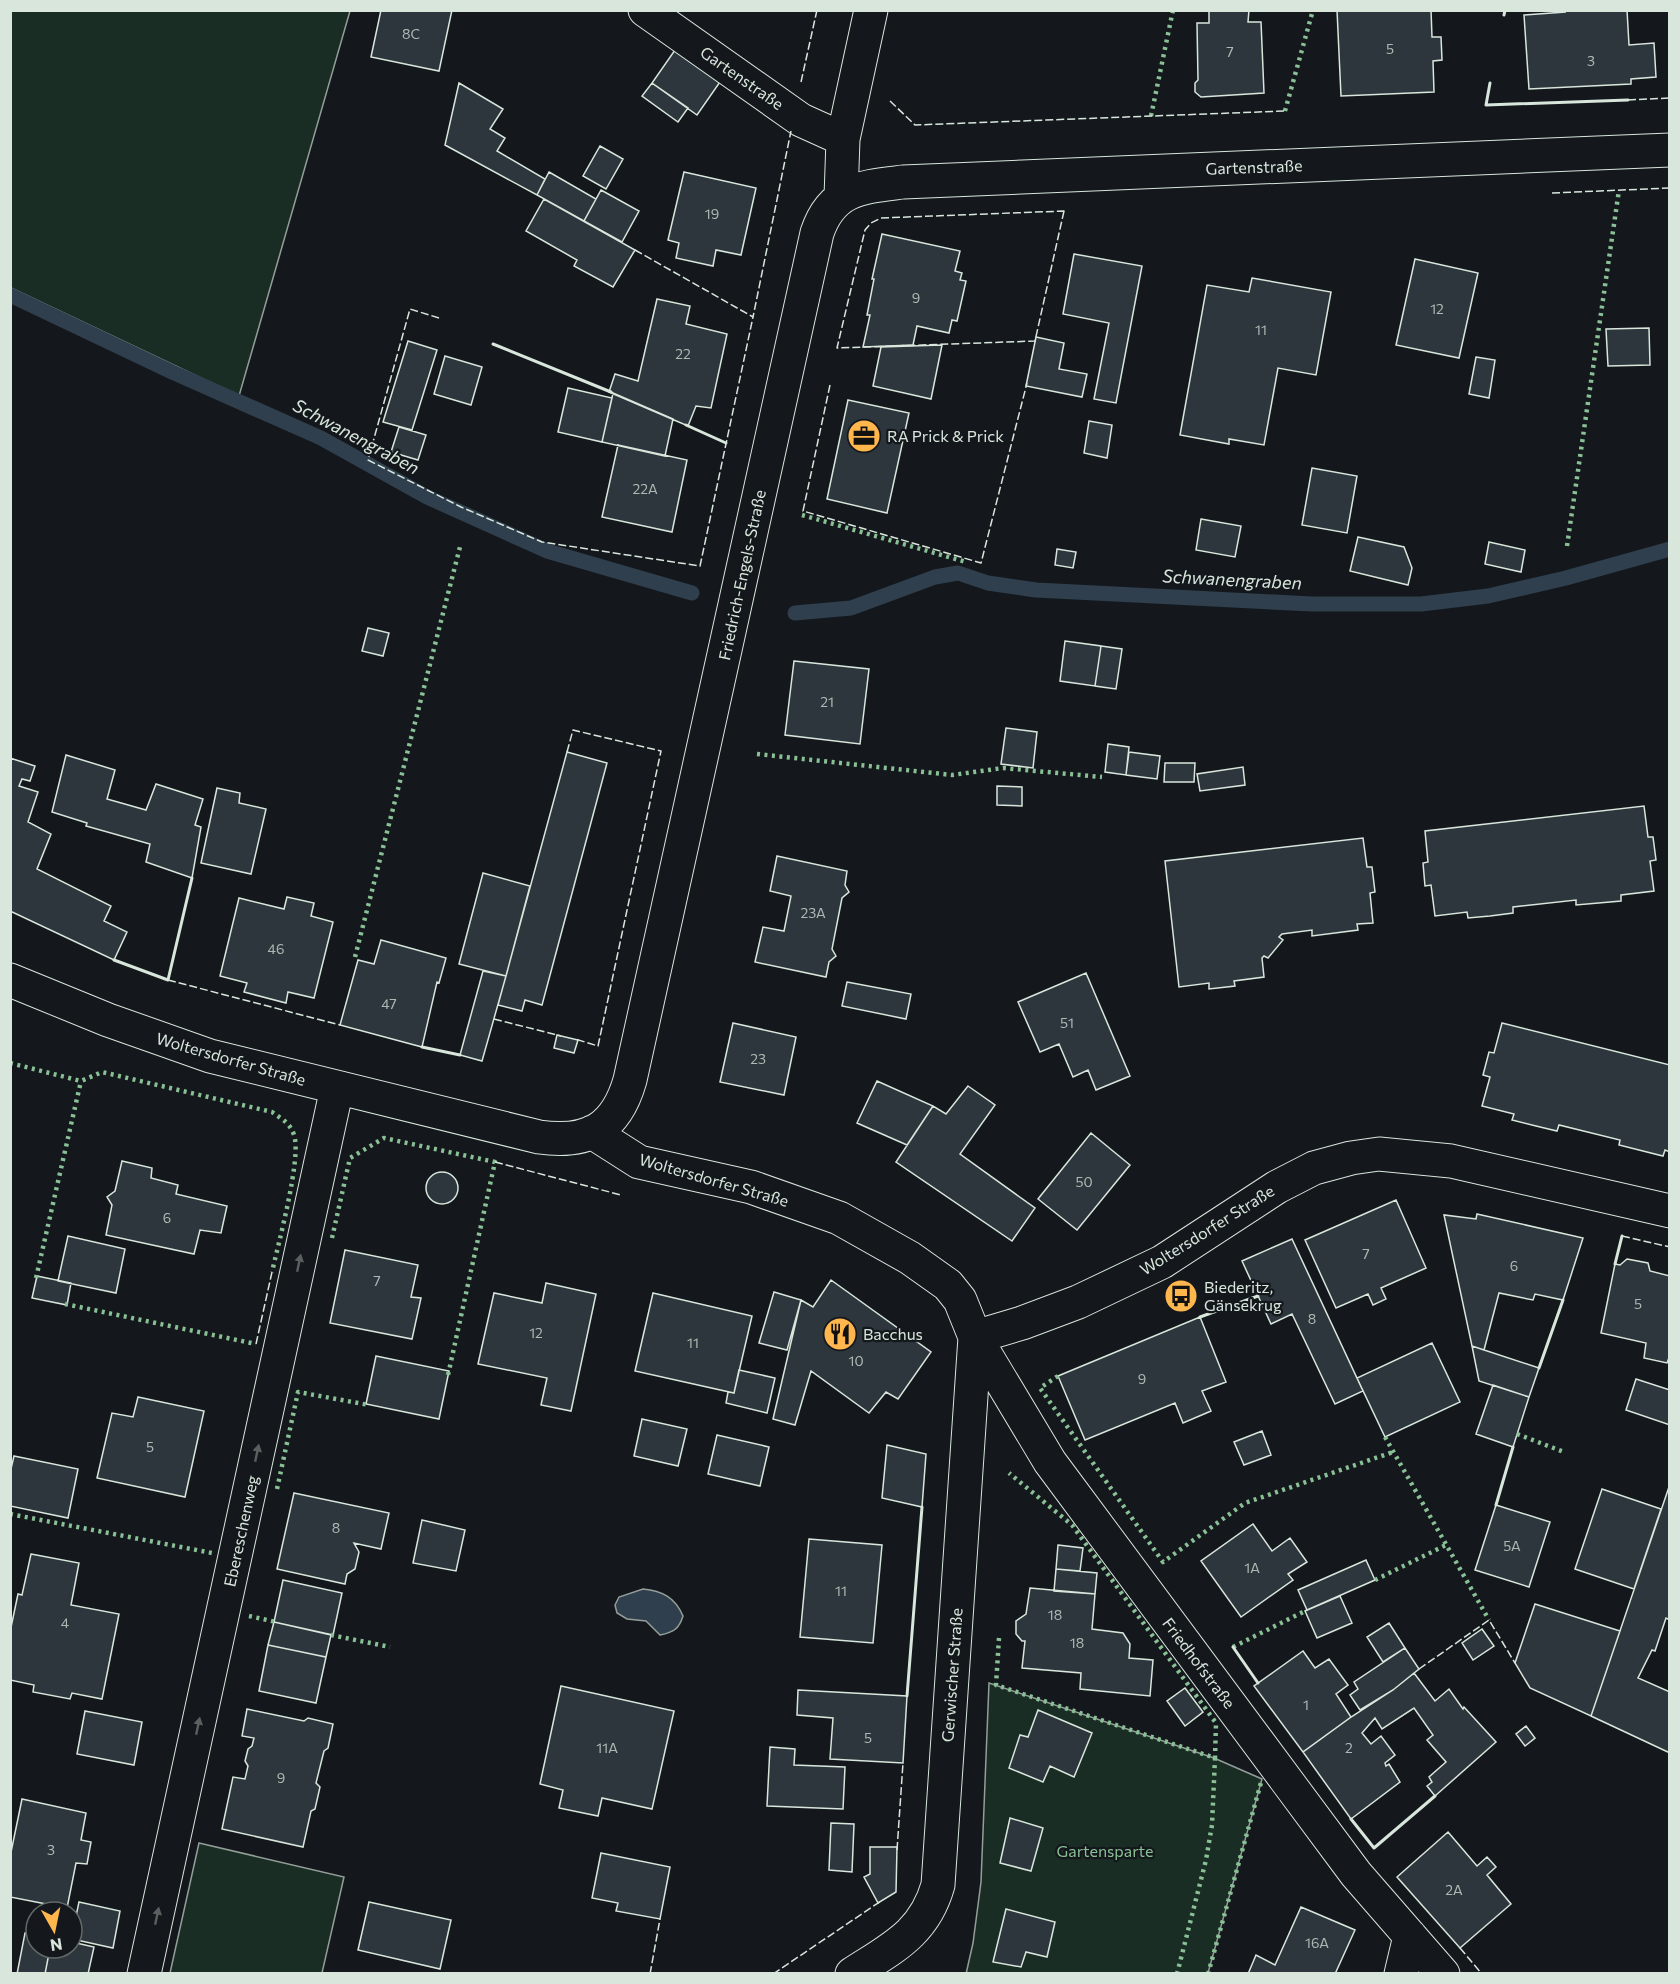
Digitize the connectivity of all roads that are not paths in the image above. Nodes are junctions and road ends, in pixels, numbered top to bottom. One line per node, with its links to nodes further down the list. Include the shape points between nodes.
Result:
1 (645, 10): 3 (street, Gartenstraße, via 801,120)
2 (871, 10): 3 (street)
3 (843, 139): 5 (street)
4 (1670, 150): 5 (street, Gartenstraße, via 903,182 856,189)
5 (841, 196): 8 (street, Friedrich-Engels-Straße, via 826,211 817,233 630,1080 619,1110)
6 (10, 980): 7 (street, Woltersdorfer Straße, via 210,1056)
7 (337, 1088): 8 (street, Woltersdorfer Straße, via 539,1137 567,1140); 12 (street, Ebereschenweg, one-way to 7)
8 (592, 1132): 10 (street, Woltersdorfer Straße, via 639,1162 751,1187 839,1218 910,1258 948,1285 960,1300)
9 (1670, 1211): 10 (street, Woltersdorfer Straße, via 1451,1161 1379,1154 1351,1158 1314,1168 1277,1187 1162,1262 1088,1297)
10 (975, 1337): 11 (street, Friedhofstraße, via 1050,1462 1356,1874); 13 (street, Gerwischer Straße, via 938,1885 927,1914 916,1928)
11 (1410, 1936): 14 (street); 15 (street, Friedhofstraße)
12 (144, 1974)
13 (852, 1974)
14 (1401, 1974)
15 (1443, 1974)

